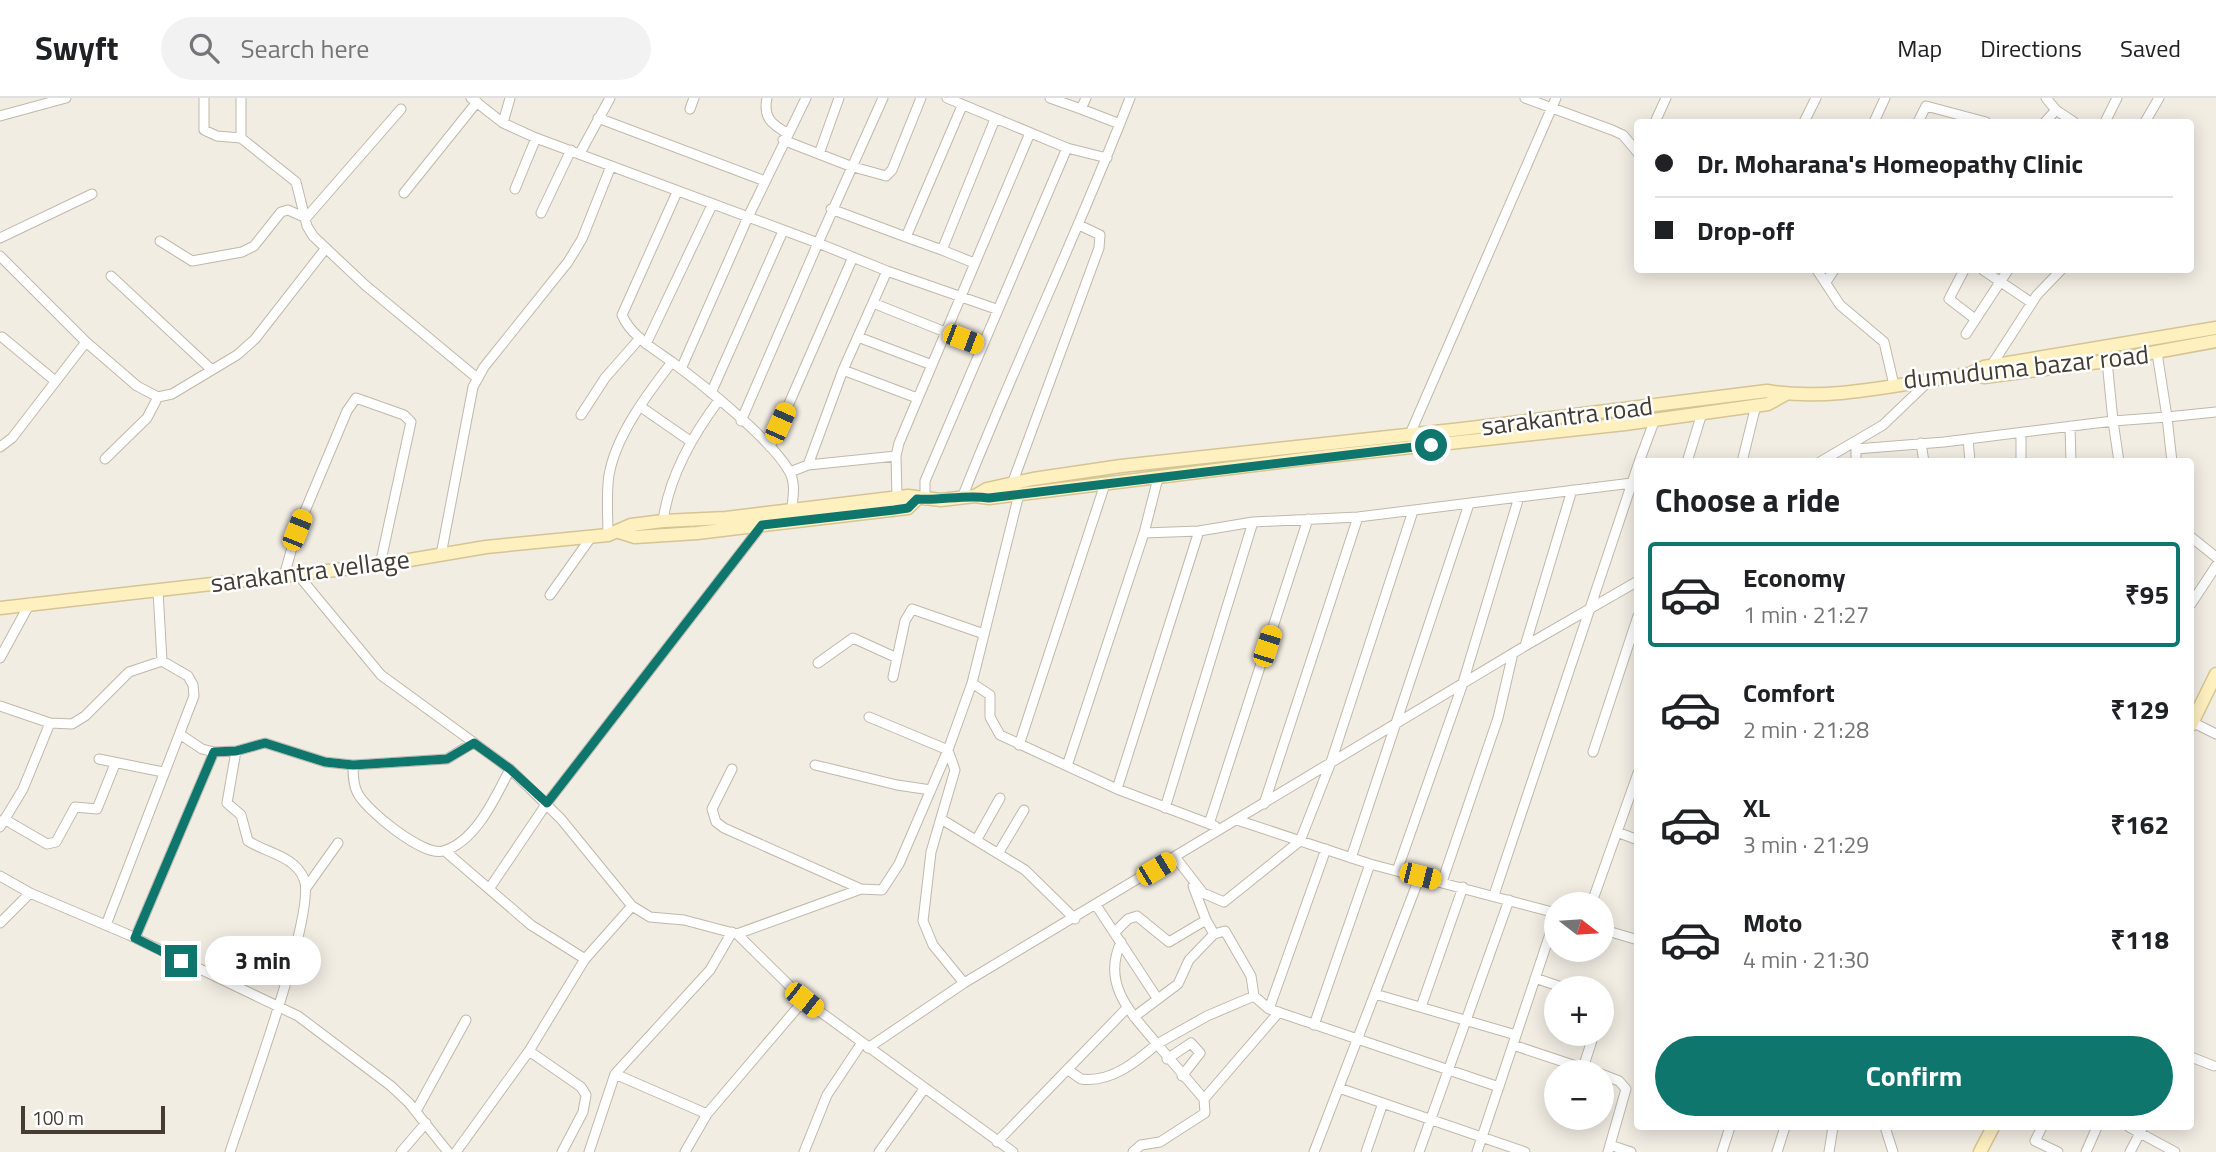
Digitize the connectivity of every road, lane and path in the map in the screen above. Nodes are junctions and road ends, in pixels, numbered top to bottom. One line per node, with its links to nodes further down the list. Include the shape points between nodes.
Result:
1 (66, 98): 25 (street)
2 (204, 98): 48 (street, via 202,125 208,134)
3 (241, 98): 48 (street)
4 (510, 98): 44 (street)
5 (610, 98): 33 (street)
6 (694, 98): 28 (street)
7 (767, 98): 47 (street, via 769,121)
8 (806, 98): 47 (street)
9 (839, 98): 53 (street)
10 (883, 98): 56 (street)
11 (947, 98): 26 (street)
12 (1050, 98): 30 (street)
13 (1086, 98): 30 (street)
14 (1130, 98): 45 (street)
15 (1525, 98): 27 (street)
16 (1556, 98): 27 (street)
17 (1666, 98): 35 (street)
18 (1816, 98): 36 (street)
19 (1885, 98): 37 (street)
20 (2046, 98): 31 (street)
21 (2117, 98): 42 (street)
22 (2158, 98): 43 (street)
23 (918, 99): 56 (street, via 889,173)
24 (474, 100): 44 (street); 60 (street)
25 (31, 102): 32 (street)
26 (962, 106): 34 (street); 69 (street)
27 (1550, 106): 51 (street, via 1623,135); 130 (street)
28 (690, 108)
29 (401, 109): 66 (street)
30 (1081, 109): 45 (street)
31 (2056, 110): 40 (street); 41 (street)
32 (0, 116)
33 (598, 118): 52 (street); 57 (street)
34 (995, 119): 46 (street); 74 (street)
35 (1656, 119)
36 (1806, 119)
37 (1875, 119)
38 (1920, 119): 39 (street, via 1926,106)
39 (1975, 119)
40 (2048, 119)
41 (2070, 119)
42 (2106, 119)
43 (2147, 119)
44 (503, 122): 49 (street)
45 (1120, 124): 54 (street)
46 (1030, 133): 50 (street); 77 (street)
47 (785, 136): 53 (street); 57 (street)
48 (241, 138): 66 (street, via 296,182)
49 (536, 138): 52 (street); 58 (street)
50 (1067, 148): 54 (street); 91 (street)
51 (1634, 148)
52 (575, 152): 55 (street); 64 (street)
53 (820, 154): 56 (street)
54 (1107, 158): 67 (street)
55 (611, 166): 59 (street); 111 (street, via 568,262)
56 (850, 166): 63 (street)
57 (765, 180): 65 (street)
58 (515, 189)
59 (677, 192): 62 (street); 98 (street, via 623,306 625,322)
60 (404, 193)
61 (92, 194): 70 (street)
62 (712, 205): 65 (street); 98 (street)
63 (831, 209): 69 (street); 72 (street)
64 (541, 213)
65 (748, 217): 68 (street); 107 (street)
66 (306, 218): 71 (street, via 288,210 281,212 248,250 203,260 185,258); 73 (street, via 313,236)
67 (1079, 225): 157 (street, via 1100,235 1099,248); 160 (street)
68 (782, 231): 72 (street); 115 (street)
69 (906, 237): 74 (street)
70 (0, 238)
71 (160, 242)
72 (818, 243): 76 (street); 127 (street)
73 (326, 248): 108 (street, via 256,339); 111 (street)
74 (942, 250): 77 (street)
75 (0, 256): 100 (street)
76 (853, 257): 78 (street); 136 (street)
77 (974, 263): 88 (street)
78 (887, 271): 88 (street); 89 (street)
79 (1819, 273): 86 (street, dumuduma bazar road)
80 (1832, 273): 86 (street)
81 (1962, 273): 92 (street, via 1949,299)
82 (1987, 273): 87 (street)
83 (2006, 273): 87 (street)
84 (2058, 273): 90 (street)
85 (111, 276): 108 (street)
86 (1826, 282): 114 (street, dumuduma bazar road, via 1840,305 1884,342)
87 (1999, 283): 90 (street); 92 (street)
88 (961, 297): 91 (street); 94 (street)
89 (873, 303): 94 (street); 97 (street)
90 (2032, 303): 106 (street)
91 (996, 309): 101 (street)
92 (1975, 319): 95 (street)
93 (2216, 328): 106 (street)
94 (947, 332): 101 (street); 105 (street)
95 (1965, 334)
96 (2, 337): 112 (street)
97 (858, 337): 105 (street); 109 (street)
98 (643, 341): 103 (street); 124 (street, via 605,378)
99 (2216, 341): 102 (street, dumuduma bazar road)
100 (86, 342): 112 (street); 117 (street, via 137,386)
101 (980, 346): 162 (street)
102 (2157, 353): 104 (street, dumuduma bazar road); 125 (street)
103 (672, 362): 107 (street); 121 (street)
104 (2107, 362): 110 (street, dumuduma bazar road, via 1984,377); 128 (street)
105 (932, 365): 118 (street)
106 (1991, 366): 110 (street)
107 (681, 369): 115 (street)
108 (212, 370): 117 (street, via 172,394)
109 (843, 370): 118 (street); 151 (street)
110 (1969, 374): 113 (street, dumuduma bazar road)
111 (477, 379): 177 (street, via 464,425)
112 (54, 380): 137 (street, via 12,438)
113 (1930, 380): 114 (street, dumuduma bazar road); 135 (street, via 1897,414)
114 (1894, 386): 116 (street, sarakantra road)
115 (711, 393): 119 (street)
116 (1786, 394): 120 (street, sarakantra road); 130 (street, sarakantra road, via 1767,391)
117 (158, 397): 150 (street, via 141,425)
118 (916, 398): 138 (street)
119 (719, 400): 127 (street); 133 (street)
120 (1756, 405): 123 (street, sarakantra road); 141 (street)
121 (641, 407): 133 (street); 173 (street, via 612,462)
122 (2216, 412): 125 (street)
123 (1702, 413): 126 (street, sarakantra road); 140 (street)
124 (582, 415)
125 (2167, 417): 128 (street); 149 (street)
126 (1655, 419): 139 (street); 153 (street, sarakantra road)
127 (741, 421): 136 (street)
128 (2113, 421): 129 (street); 148 (street)
129 (2070, 426): 131 (street); 147 (street)
130 (1410, 433): 157 (street, sarakantra road, via 1121,466)
131 (2021, 433): 132 (street); 146 (street)
132 (1968, 439): 134 (street); 145 (street)
133 (690, 441): 169 (street, via 674,477)
134 (1921, 443): 135 (street); 144 (street)
135 (1856, 445): 142 (street); 143 (street)
136 (769, 446): 152 (street)
137 (0, 447)
138 (896, 456): 151 (street); 159 (street)
139 (1641, 458)
140 (1688, 458)
141 (1743, 458)
142 (1828, 458)
143 (1856, 458)
144 (1923, 458)
145 (1969, 458)
146 (2021, 458)
147 (2071, 458)
148 (2118, 458)
149 (2172, 458)
150 (105, 459)
151 (808, 465): 152 (street)
152 (790, 472): 164 (street)
153 (1158, 478): 156 (street, sarakantra road); 174 (street)
154 (1634, 478): 155 (street)
155 (1632, 483): 158 (street); 189 (street)
156 (1105, 484): 157 (street, sarakantra road); 211 (street)
157 (1016, 489): 160 (street, sarakantra road, via 988,489); 191 (street)
158 (1573, 490): 161 (street); 192 (street)
159 (897, 497): 162 (street, sarakantra vellage); 164 (street, sarakantra vellage)
160 (969, 497): 162 (street, sarakantra road)
161 (1519, 497): 163 (street); 201 (street)
162 (921, 500): 165 (street, sarakantra road)
163 (1469, 504): 166 (street); 206 (street)
164 (792, 508): 169 (street, sarakantra vellage)
165 (894, 510): 171 (street, sarakantra vellage)
166 (1413, 511): 167 (street); 217 (street)
167 (1358, 517): 168 (street); 230 (street)
168 (1308, 519): 170 (street); 236 (street)
169 (663, 521): 173 (street, sarakantra vellage, via 631,525)
170 (1253, 522): 172 (street); 231 (street)
171 (762, 525): 173 (street, sarakantra vellage, via 635,537); 229 (street)
172 (1199, 531): 174 (street); 225 (street)
173 (613, 533): 175 (street, sarakantra vellage)
174 (1144, 534): 221 (street)
175 (592, 536): 177 (street, sarakantra vellage); 185 (street)
176 (2194, 539): 178 (street)
177 (441, 555): 179 (street, sarakantra vellage)
178 (2216, 557)
179 (380, 565): 181 (street, via 411,422 404,415 356,398 346,411 297,530); 182 (street, sarakantra vellage)
180 (2216, 566): 186 (street)
181 (284, 576): 182 (street, sarakantra vellage); 184 (street, sarakantra vellage)
182 (299, 576): 210 (street, via 381,675)
183 (1634, 583): 189 (street)
184 (158, 591): 187 (street, sarakantra vellage); 196 (street)
185 (550, 595)
186 (2194, 599)
187 (30, 603): 188 (street, sarakantra vellage); 195 (street)
188 (0, 608)
189 (1587, 611): 192 (street); 260 (street)
190 (1634, 628): 215 (street)
191 (984, 634): 194 (street, via 912,609 907,613); 200 (street)
192 (1525, 646): 193 (street)
193 (1513, 653): 201 (street); 253 (street, via 1498,718)
194 (897, 657): 197 (street, via 853,638); 199 (street)
195 (0, 658)
196 (162, 661): 205 (street, via 130,672 72,724); 209 (street, via 188,676 193,685 194,696)
197 (818, 663)
198 (2216, 674): 204 (street)
199 (893, 677)
200 (972, 683): 211 (street, via 990,695 989,716 994,728); 212 (street)
201 (1462, 686): 206 (street); 249 (street)
202 (0, 706): 205 (street)
203 (869, 717): 212 (street)
204 (2194, 720)
205 (50, 723): 235 (street, via 23,789)
206 (1399, 723): 217 (street); 247 (street)
207 (2194, 725): 208 (street)
208 (2216, 733)
209 (181, 735): 214 (street); 224 (street)
210 (474, 743): 219 (street, via 447,759); 222 (street)
211 (1019, 745): 221 (street)
212 (948, 750): 226 (street); 233 (street, via 955,770)
213 (236, 751): 214 (street); 219 (street, via 265,743 325,762); 255 (street, via 227,803 241,815 248,841 290,861)
214 (214, 752): 273 (street)
215 (1593, 752)
216 (99, 759): 218 (street)
217 (1331, 762): 230 (street); 241 (street)
218 (115, 764): 224 (street); 235 (street, via 97,809 75,807 57,842 47,844)
219 (353, 765): 244 (street, via 357,793 384,821 424,849)
220 (815, 765): 226 (street)
221 (1067, 766): 225 (street)
222 (510, 769): 229 (street); 244 (street, via 475,827)
223 (732, 769): 257 (street, via 714,802 716,821 734,834)
224 (163, 772): 268 (street)
225 (1117, 789): 231 (street)
226 (931, 790): 257 (street, via 890,881 882,891)
227 (1634, 792): 238 (street)
228 (1000, 799): 240 (street)
229 (547, 803): 256 (street); 263 (street)
230 (1264, 804): 234 (street)
231 (1165, 808): 236 (street)
232 (1024, 810): 245 (street)
233 (941, 819): 240 (street); 280 (street, via 931,852 923,921 933,945)
234 (1237, 820): 237 (street); 241 (street)
235 (2, 823)
236 (1209, 824): 237 (street)
237 (1223, 828): 246 (street)
238 (1617, 832): 239 (street); 258 (street)
239 (1634, 838)
240 (977, 839): 245 (street)
241 (1300, 841): 243 (street); 252 (street, via 1224,902)
242 (338, 843): 255 (street)
243 (1326, 849): 247 (street); 288 (street)
244 (445, 851): 256 (street)
245 (999, 852): 265 (street, via 1046,887)
246 (1175, 858): 252 (street); 262 (street)
247 (1351, 858): 248 (street)
248 (1370, 864): 249 (street); 292 (street)
249 (1397, 871): 251 (street)
250 (0, 876): 259 (street)
251 (1420, 876): 253 (street); 281 (street)
252 (1191, 881): 266 (street)
253 (1442, 882): 254 (street)
254 (1463, 887): 260 (street); 286 (street)
255 (306, 888): 285 (street, via 295,948)
256 (489, 889): 277 (street, via 531,925)
257 (861, 889): 270 (street)
258 (1596, 892)
259 (30, 893): 267 (street); 268 (street)
260 (1494, 895): 261 (street)
261 (1509, 900): 264 (street); 291 (street)
262 (1096, 905): 265 (street); 269 (street)
263 (632, 906): 270 (street, via 650,917); 277 (street)
264 (1544, 911)
265 (1074, 919): 280 (street)
266 (1206, 920): 269 (street, via 1170,942 1137,916); 272 (street)
267 (0, 923)
268 (106, 925): 273 (street)
269 (1115, 931): 275 (street)
270 (735, 933): 284 (street); 305 (street, via 710,970)
271 (1614, 933): 274 (street)
272 (1214, 934): 282 (street, via 1225,931 1251,976); 283 (street, via 1189,960 1178,984)
273 (135, 938): 285 (street)
274 (1634, 939)
275 (1121, 942): 283 (street); 287 (street, via 1116,984)
276 (1544, 951): 278 (street)
277 (584, 959): 298 (street)
278 (1535, 978): 279 (street); 293 (street)
279 (1544, 981)
280 (964, 983): 297 (street)
281 (1375, 994): 286 (street); 294 (street)
282 (1254, 996): 288 (street); 295 (street)
283 (1157, 998): 289 (street)
284 (804, 1000): 297 (street); 314 (street)
285 (277, 1007): 313 (street, via 325,1036); 328 (street)
286 (1420, 1007): 291 (street)
287 (1126, 1009): 289 (street); 303 (street)
288 (1274, 1011): 292 (street); 311 (street)
289 (1134, 1017): 295 (street)
290 (466, 1020): 313 (street)
291 (1465, 1020): 293 (street); 304 (street)
292 (1314, 1025): 294 (street)
293 (1516, 1035): 296 (street)
294 (1357, 1041): 304 (street); 309 (street)
295 (1157, 1044): 300 (street); 303 (street, via 1133,1064 1102,1077 1081,1079)
296 (1513, 1045): 301 (street); 308 (street)
297 (864, 1046): 310 (street); 335 (street, via 827,1095)
298 (529, 1051): 331 (street); 332 (street, via 586,1094 583,1112)
299 (2194, 1058): 302 (street)
300 (1167, 1059): 306 (street); 306 (street, via 1191,1043 1200,1053)
301 (1559, 1060)
302 (2214, 1066)
303 (1068, 1070): 326 (street)
304 (1448, 1071): 308 (street); 315 (street)
305 (615, 1074): 314 (street); 333 (street)
306 (1182, 1076): 311 (street)
307 (1614, 1079): 327 (street, via 1626,1089)
308 (1499, 1087): 325 (street)
309 (1339, 1088): 312 (street); 339 (street)
310 (924, 1089): 326 (street); 336 (street)
311 (1204, 1099): 338 (street, via 1205,1113 1160,1142 1141,1145)
312 (1383, 1103): 315 (street); 340 (street)
313 (416, 1111): 316 (street)
314 (707, 1114): 334 (street)
315 (1431, 1119): 325 (street); 341 (street)
316 (426, 1123): 329 (street); 330 (street)
317 (1729, 1130): 345 (street)
318 (1784, 1130): 346 (street)
319 (1833, 1130): 347 (street)
320 (1886, 1130): 348 (street)
321 (1991, 1130): 349 (street)
322 (2040, 1130): 350 (street, via 2035,1141)
323 (2096, 1130): 351 (street)
324 (2141, 1130): 352 (street); 353 (street)
325 (1482, 1139): 342 (street); 343 (street)
326 (997, 1142): 337 (street)
327 (1609, 1148): 344 (street)
328 (230, 1152)
329 (401, 1152)
330 (448, 1152)
331 (456, 1152)
332 (562, 1152)
333 (589, 1152)
334 (685, 1152)
335 (804, 1152)
336 (879, 1152)
337 (1013, 1152)
338 (1133, 1152)
339 (1314, 1152)
340 (1366, 1152)
341 (1419, 1152)
342 (1477, 1152)
343 (1525, 1152)
344 (1632, 1152)
345 (1722, 1152)
346 (1777, 1152)
347 (1829, 1152)
348 (1892, 1152)
349 (1980, 1152)
350 (2058, 1152)
351 (2086, 1152)
352 (2130, 1152)
353 (2175, 1152)

